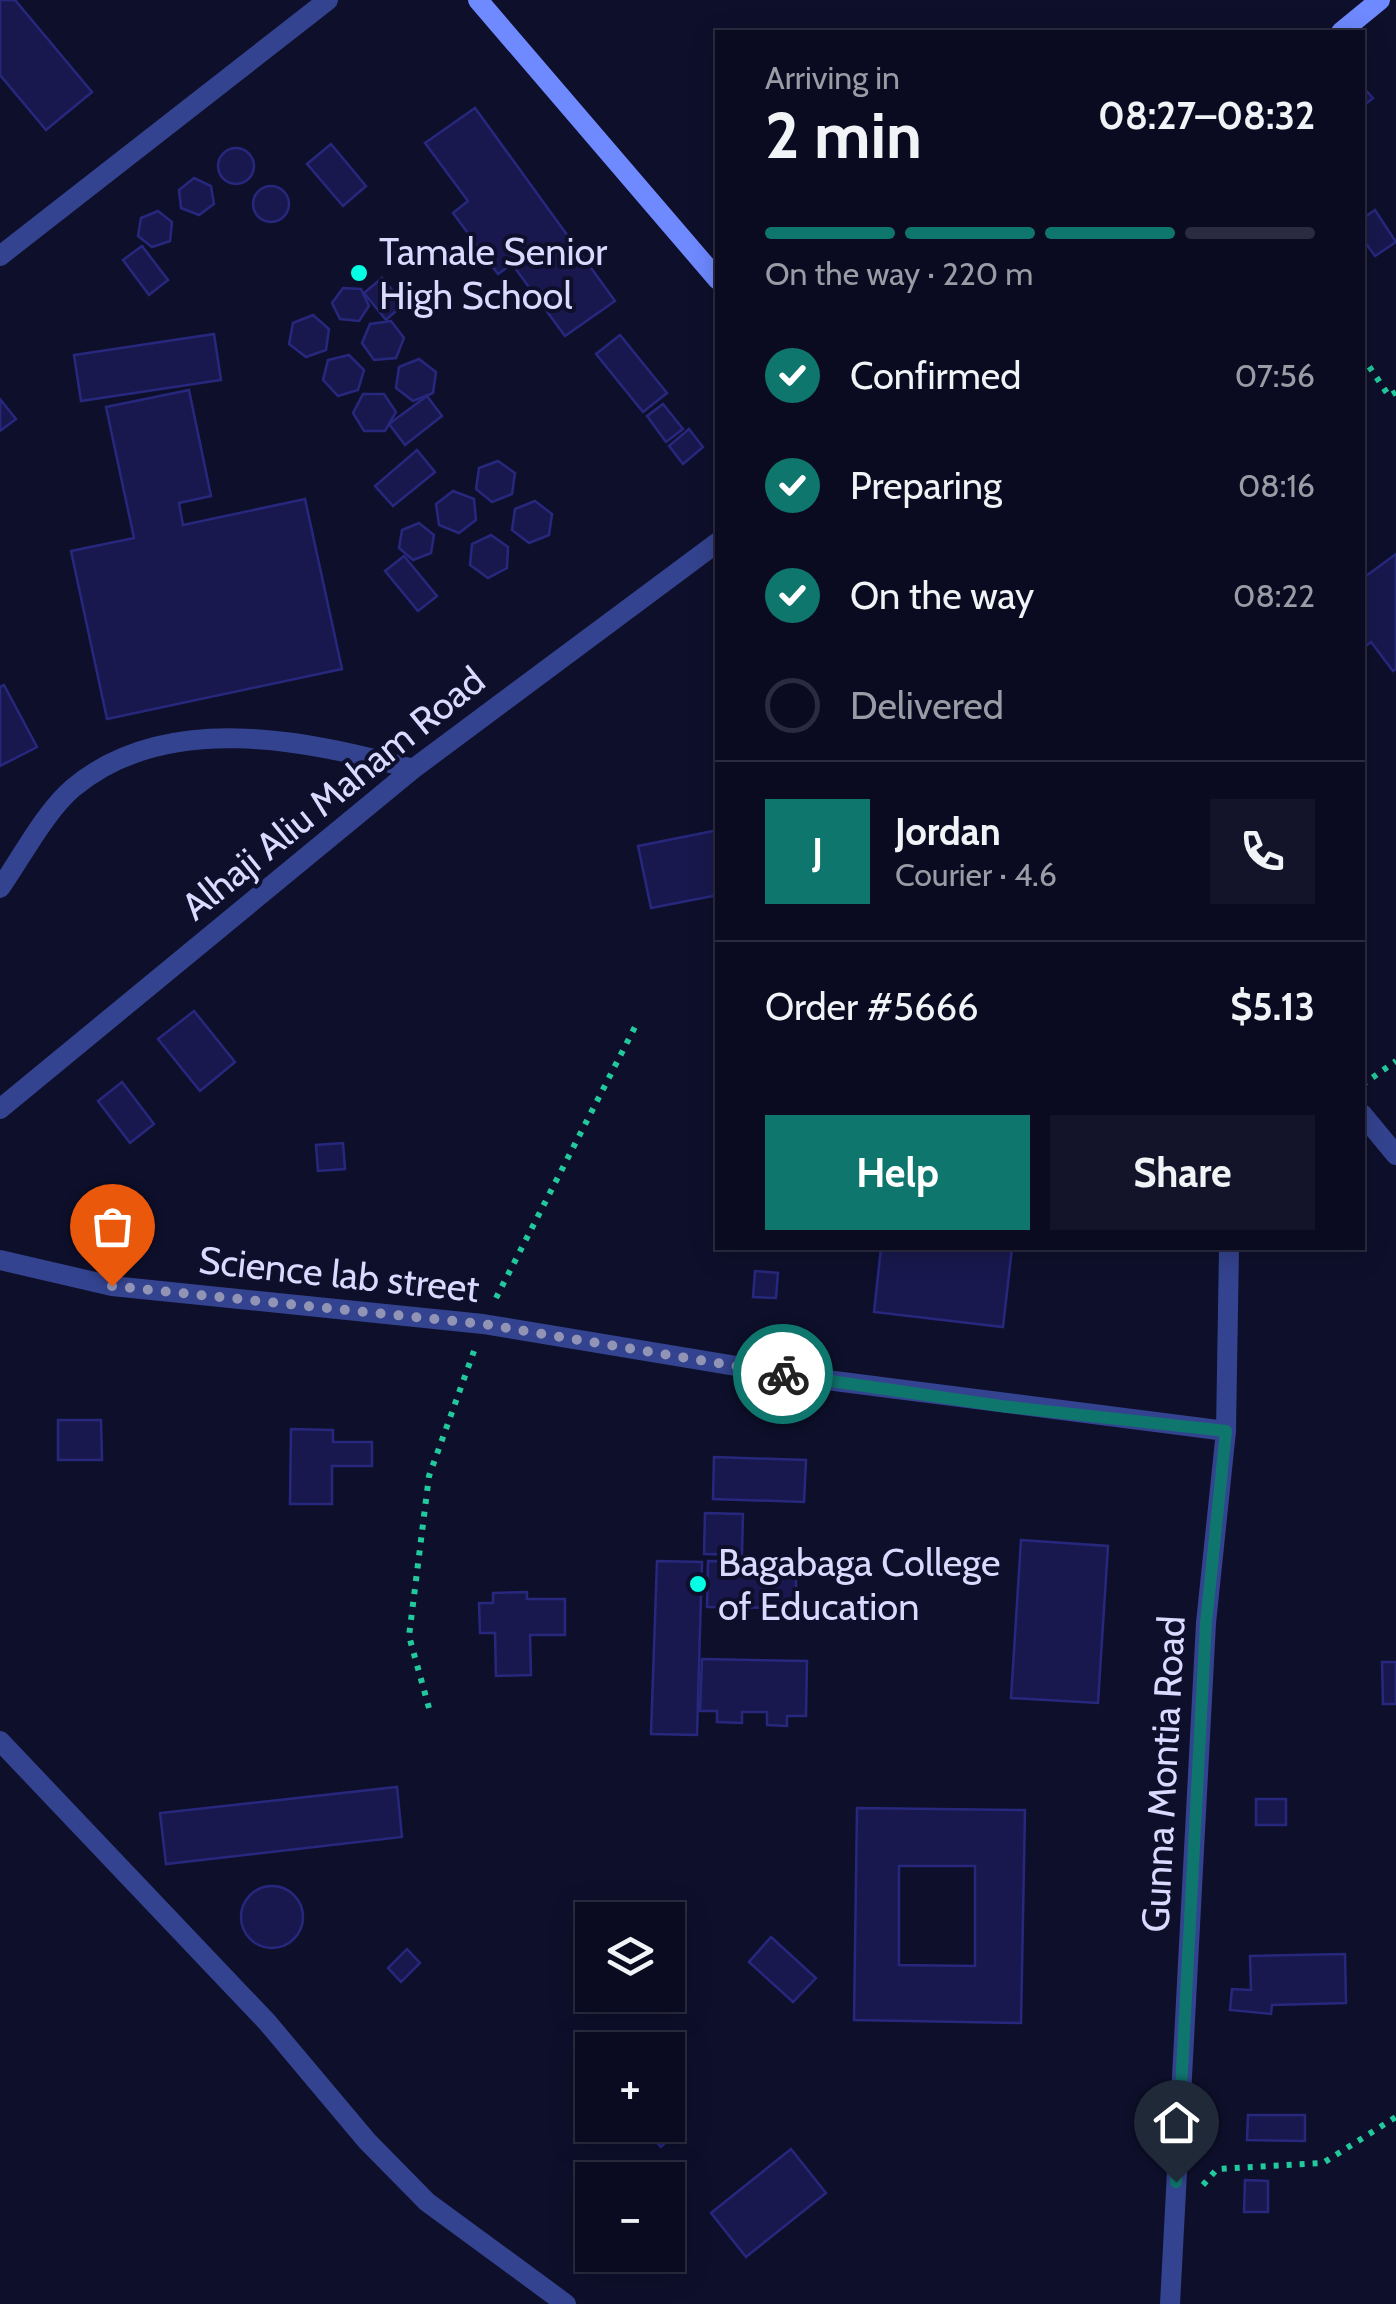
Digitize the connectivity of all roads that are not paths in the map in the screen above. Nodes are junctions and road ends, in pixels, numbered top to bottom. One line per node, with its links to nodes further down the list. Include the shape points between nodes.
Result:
1 (328, 0): 5 (street)
2 (478, 0): 6 (street)
3 (1380, 0): 4 (street)
4 (1343, 30)
5 (0, 256)
6 (715, 276)
7 (715, 544): 8 (street, Alhaji Aliu Maham Road)
8 (413, 768): 9 (street, via 266,739 163,745 114,758 69,791); 10 (street, Alhaji Aliu Maham Road)
9 (0, 888)
10 (0, 1109)
11 (1365, 1118): 12 (street)
12 (1396, 1154)
13 (1228, 1250): 15 (street, Gunna Montia Road)
14 (0, 1260): 15 (street, Science lab street, via 112,1286 483,1324 910,1393)
15 (1226, 1431): 18 (street, Gunna Montia Road, via 1206,1623)
16 (0, 1741): 17 (street, via 427,2202)
17 (566, 2304)
18 (1170, 2304)

